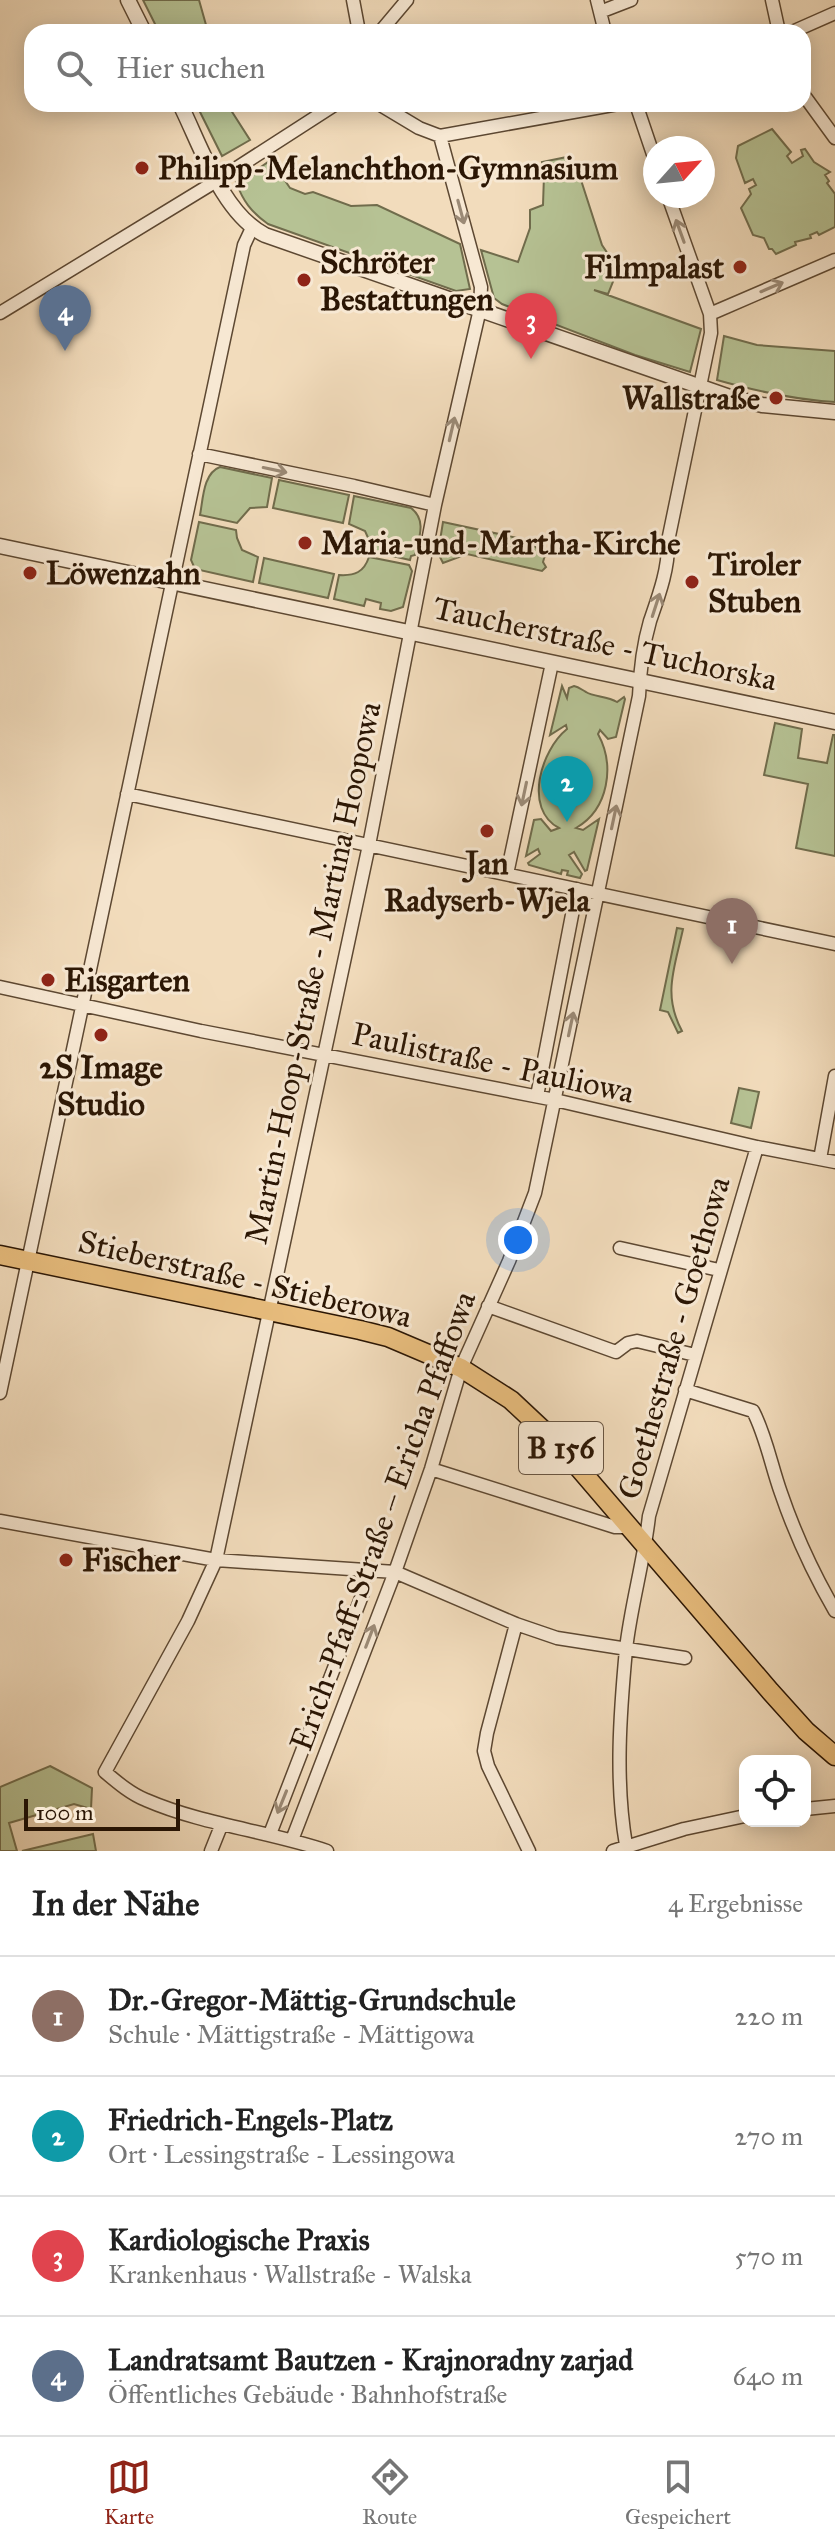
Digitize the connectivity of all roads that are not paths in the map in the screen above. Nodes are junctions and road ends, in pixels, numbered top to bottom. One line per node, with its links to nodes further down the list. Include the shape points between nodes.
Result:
1 (128, 0): 8 (street)
2 (353, 0): 9 (street)
3 (407, 0): 10 (street)
4 (631, 0): 6 (street)
5 (772, 0): 11 (street)
6 (599, 6)
7 (835, 13): 12 (street)
8 (140, 24)
9 (358, 24)
10 (387, 24)
11 (777, 24)
12 (810, 24)
13 (811, 105): 21 (street)
14 (184, 112): 22 (street)
15 (324, 112): 22 (street)
16 (392, 112): 19 (street)
17 (574, 112): 19 (street)
18 (639, 112): 20 (street)
19 (440, 136): 26 (street, Martin-Hoop-Straße - Martina Hoopowa, one-way to 26, via 481,287)
20 (647, 136)
21 (835, 138)
22 (218, 180): 24 (street); 27 (street)
23 (672, 208): 28 (street, one-way to 23)
24 (252, 228): 26 (street); 31 (street)
25 (835, 260): 28 (street, one-way to 25)
26 (480, 309): 29 (street); 32 (street, Martin-Hoop-Straße - Martina Hoopowa, one-way to 26)
27 (0, 313)
28 (710, 314): 29 (street, Erich-Pfaff-Straße – Ericha Pfaffowa)
29 (700, 386): 30 (street, via 762,405); 37 (street, Erich-Pfaff-Straße – Ericha Pfaffowa, one-way to 29)
30 (835, 412)
31 (199, 454): 32 (street, one-way to 32); 34 (street)
32 (435, 505): 35 (street, Martin-Hoop-Straße - Martina Hoopowa)
33 (0, 546): 34 (street)
34 (172, 582): 35 (street, Taucherstraße - Tuchorska); 39 (street)
35 (410, 631): 36 (street, Taucherstraße - Tuchorska); 40 (street, Martin-Hoop-Straße - Martina Hoopowa)
36 (552, 663): 37 (street, Taucherstraße - Tuchorska); 41 (street, one-way to 41)
37 (639, 681): 38 (street, Taucherstraße - Tuchorska); 43 (street, Erich-Pfaff-Straße – Ericha Pfaffowa, one-way to 37)
38 (835, 722)
39 (127, 794): 40 (street); 46 (street)
40 (369, 845): 41 (street); 47 (street, Martin-Hoop-Straße - Martina Hoopowa)
41 (507, 874): 42 (street)
42 (577, 889): 43 (street); 49 (street)
43 (598, 893): 44 (street); 50 (street, Erich-Pfaff-Straße – Ericha Pfaffowa, one-way to 43)
44 (835, 944)
45 (0, 987): 46 (street, Paulistraße - Pauliowa)
46 (83, 1005): 47 (street, Paulistraße - Pauliowa); 56 (street)
47 (324, 1054): 49 (street, Paulistraße - Pauliowa); 59 (street, Martin-Hoop-Straße - Martina Hoopowa)
48 (835, 1076): 52 (street)
49 (537, 1096): 50 (street, Paulistraße - Pauliowa)
50 (555, 1100): 51 (street, Paulistraße - Pauliowa); 58 (street, Erich-Pfaff-Straße – Ericha Pfaffowa, via 535,1193)
51 (757, 1147): 52 (street, Paulistraße - Pauliowa); 57 (street, Goethestraße - Goethowa)
52 (820, 1159): 53 (street, Paulistraße - Pauliowa)
53 (835, 1162)
54 (620, 1248): 57 (street)
55 (0, 1255): 56 (main road, Stieberstraße - Stieberowa / B 156)
56 (28, 1261): 59 (main road, Stieberstraße - Stieberowa / B 156); 60 (street)
57 (719, 1270): 62 (street, Goethestraße - Goethowa)
58 (488, 1306): 62 (street, via 616,1352 637,1341); 63 (street, Erich-Pfaff-Straße – Ericha Pfaffowa)
59 (269, 1310): 63 (main road, Stieberstraße - Stieberowa / B 156, via 388,1337); 70 (street, Martin-Hoop-Straße - Martina Hoopowa)
60 (15, 1320): 61 (street); 65 (street)
61 (0, 1324)
62 (695, 1355): 64 (street, Goethestraße - Goethowa)
63 (461, 1368): 66 (street, Erich-Pfaff-Straße – Ericha Pfaffowa); 68 (main road, Stieberstraße - Stieberowa / B 156, via 511,1400 549,1435)
64 (685, 1390): 69 (street, Goethestraße - Goethowa); 73 (street, via 753,1411 793,1528)
65 (0, 1393)
66 (431, 1469): 68 (street); 72 (street, Erich-Pfaff-Straße – Ericha Pfaffowa)
67 (0, 1521): 70 (street)
68 (629, 1527): 69 (main road, Stieberstraße - Stieberowa / B 156)
69 (645, 1545): 75 (street, Goethestraße - Goethowa); 77 (main road, Stieberstraße - Stieberowa / B 156, via 806,1731)
70 (216, 1560): 71 (street); 81 (street, Martin-Hoop-Straße - Martina Hoopowa, via 105,1772 145,1800)
71 (363, 1571): 72 (street); 82 (street, Erich-Pfaff-Straße – Ericha Pfaffowa, one-way to 82, via 363,1593)
72 (395, 1572): 74 (street); 83 (street, Erich-Pfaff-Straße – Ericha Pfaffowa, one-way to 72)
73 (835, 1611)
74 (516, 1624): 75 (street, via 557,1638); 87 (street, via 484,1751)
75 (627, 1647): 76 (street); 84 (street, Goethestraße - Goethowa, via 619,1771)
76 (685, 1658)
77 (835, 1756)
78 (835, 1806): 79 (street)
79 (811, 1808)
80 (739, 1817): 84 (street)
81 (221, 1826): 82 (street); 85 (street)
82 (270, 1834): 83 (street)
83 (292, 1840): 86 (street)
84 (626, 1845): 88 (street)
85 (211, 1851)
86 (327, 1851)
87 (529, 1851)
88 (613, 1851)

